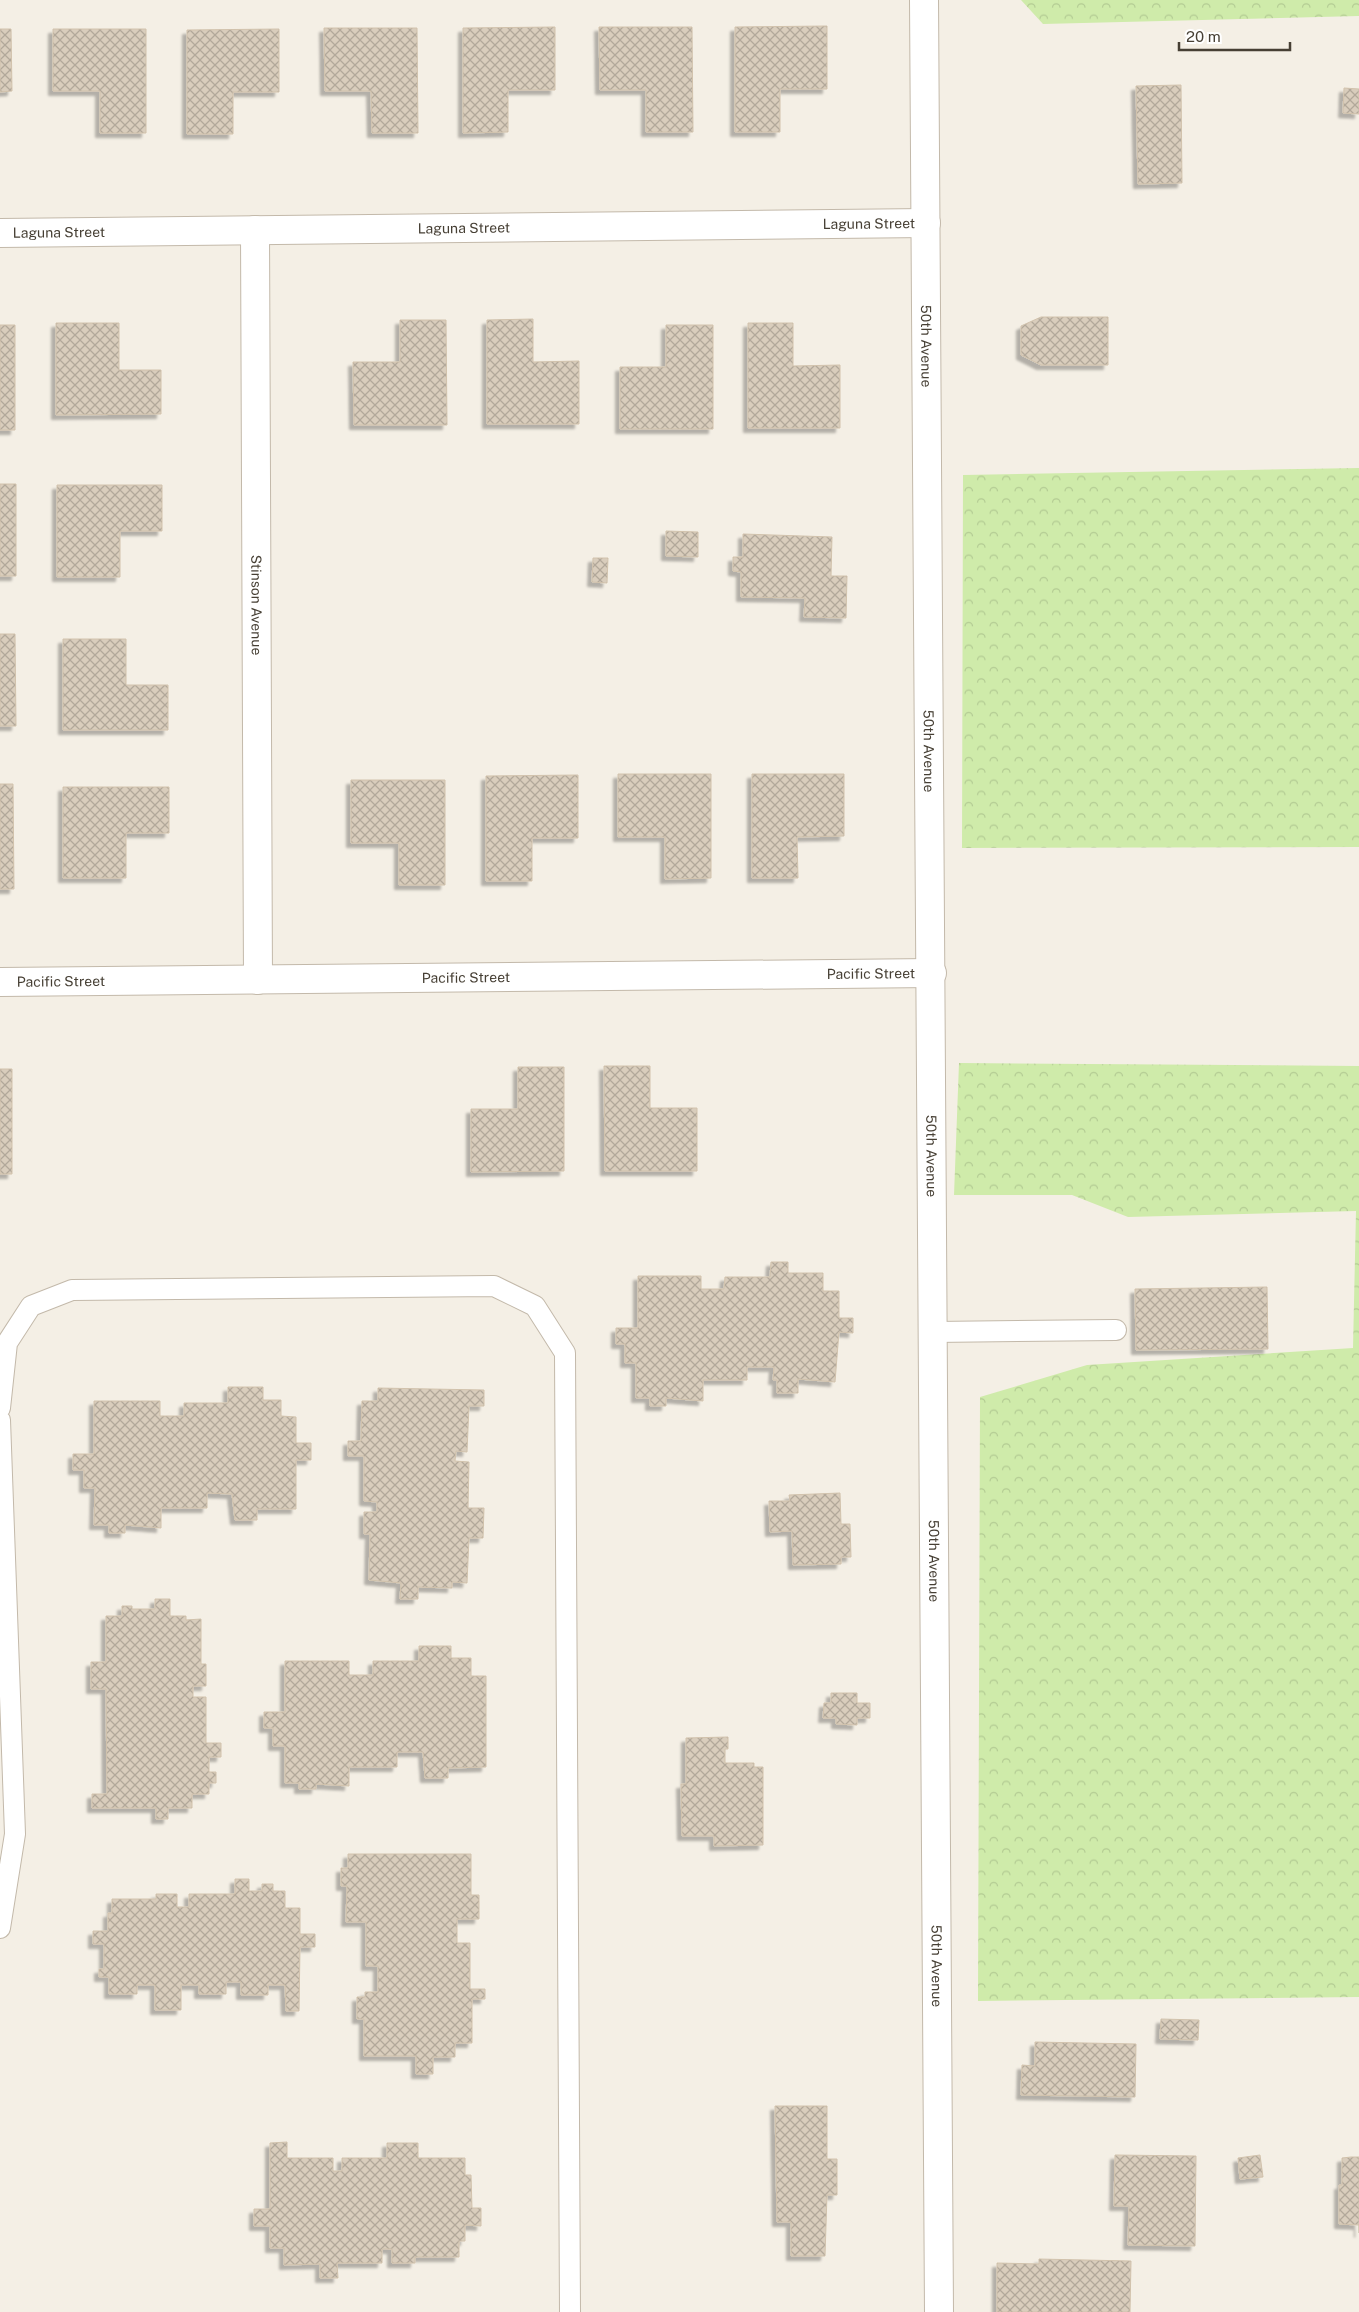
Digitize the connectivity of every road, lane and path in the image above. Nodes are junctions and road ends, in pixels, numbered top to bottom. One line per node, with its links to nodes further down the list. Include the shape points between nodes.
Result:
1 (924, 0): 2 (street, 50th Avenue)
2 (926, 224): 3 (street, Laguna Street); 5 (street, 50th Avenue)
3 (255, 230): 4 (street, Laguna Street); 6 (street, Stinson Avenue)
4 (0, 233)
5 (932, 973): 6 (street, Pacific Street); 9 (street, 50th Avenue)
6 (258, 980): 7 (street, Pacific Street)
7 (0, 982)
8 (1116, 1330): 9 (lane)
9 (934, 1332): 14 (street, 50th Avenue)
10 (0, 1408): 13 (lane, via 7,1343 31,1306 72,1290 494,1286 535,1306 565,1353)
11 (0, 1420): 12 (lane, via 15,1834)
12 (0, 1928)
13 (570, 2312)
14 (939, 2312)

